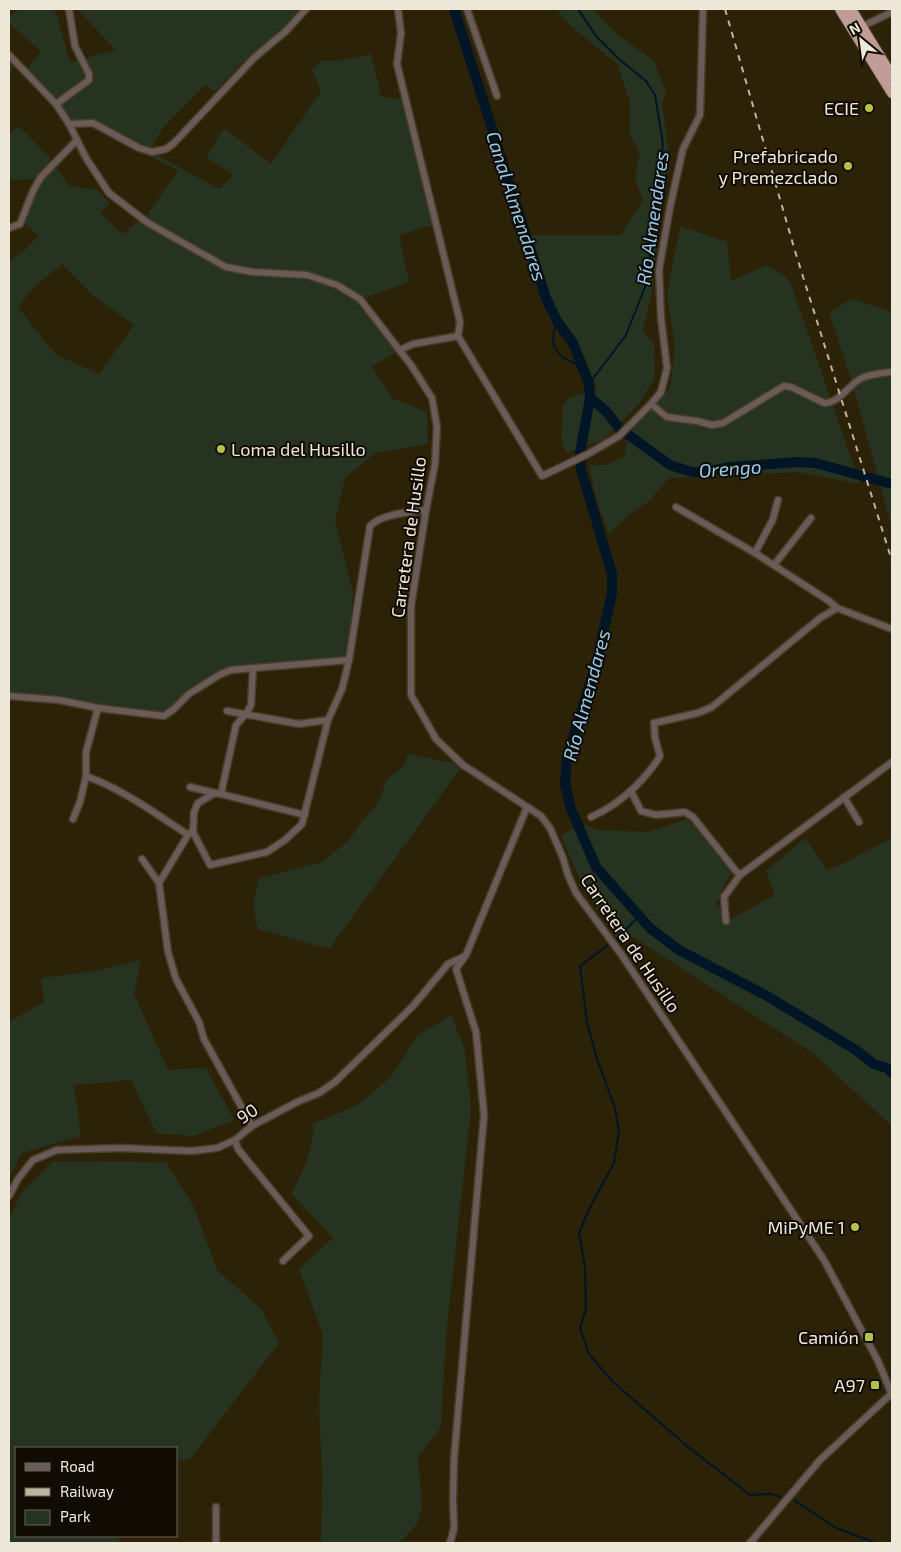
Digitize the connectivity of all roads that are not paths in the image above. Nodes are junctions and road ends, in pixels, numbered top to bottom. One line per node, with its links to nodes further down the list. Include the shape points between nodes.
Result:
1 (69, 9): 15 (street, via 75,46 89,80)
2 (306, 9): 16 (street, via 166,149 152,152 139,148 93,123)
3 (398, 9): 19 (street, via 401,32 397,64 460,322)
4 (467, 9): 14 (street)
5 (703, 9): 22 (street, via 700,115 684,149 659,270 667,368 661,392)
6 (840, 9): 13 (highway)
7 (851, 9): 9 (highway)
8 (892, 12): 9 (street)
9 (861, 27): 12 (highway)
10 (11, 58): 11 (street); 15 (street, Carretera de Husillo)
11 (9, 68)
12 (892, 74)
13 (892, 94)
14 (497, 96)
15 (56, 104): 16 (street, Carretera de Husillo)
16 (69, 124): 17 (street, Carretera de Husillo)
17 (77, 140): 18 (street, via 41,177 20,224); 20 (street, Carretera de Husillo, via 110,193 148,223 226,267 307,275 337,285 360,299)
18 (9, 228)
19 (458, 336): 20 (street, via 413,344); 22 (street, via 542,476 588,454 624,431)
20 (400, 350): 25 (street, Carretera de Husillo, via 432,398 437,427 435,464)
21 (892, 372): 22 (street, via 861,378 829,403 784,386 723,423 712,425 667,417)
22 (651, 404)
23 (778, 500): 27 (street, via 773,519)
24 (676, 507): 27 (street)
25 (426, 510): 31 (street, via 375,520 370,526); 44 (street, Carretera de Husillo, via 411,606 410,695 436,739 463,764)
26 (810, 518): 28 (street)
27 (755, 553): 28 (street)
28 (774, 565): 29 (street)
29 (837, 608): 30 (street); 41 (street, via 820,618 712,707 654,723 660,756)
30 (892, 629)
31 (349, 660): 32 (street); 37 (street, via 342,689)
32 (254, 668): 34 (street, via 231,670 219,675 189,694 164,716); 36 (street, via 251,705)
33 (9, 696): 34 (street, via 59,700)
34 (98, 708): 39 (street, via 86,752)
35 (227, 711): 36 (street)
36 (246, 714): 37 (street, via 299,724); 42 (street, via 236,725)
37 (328, 720): 45 (street)
38 (892, 762): 43 (street)
39 (86, 776): 47 (street); 49 (street, via 138,801)
40 (190, 787): 42 (street)
41 (631, 791): 46 (street); 51 (street, via 641,811 656,815 685,812 693,817)
42 (218, 793): 45 (street); 49 (street, via 198,803)
43 (844, 797): 48 (street); 51 (street)
44 (527, 807): 54 (street); 59 (street, Carretera de Husillo, via 541,816 550,828 576,893 621,954 824,1260)
45 (305, 814): 49 (street, via 302,824 267,852 210,865)
46 (592, 817)
47 (73, 819)
48 (859, 822)
49 (190, 833): 52 (street)
50 (142, 859): 52 (street)
51 (740, 875): 53 (street, via 724,897)
52 (159, 883): 55 (street, via 168,952 176,979 199,1022 204,1039)
53 (726, 921)
54 (466, 955): 55 (street, 90, via 448,964 414,1006 335,1082 319,1094); 62 (street, via 456,969 476,1032 484,1115 454,1459 454,1528)
55 (252, 1126): 56 (street, 90)
56 (235, 1140): 57 (street, 90, via 217,1148 192,1151 56,1150 33,1160); 58 (street, via 238,1149 309,1236)
57 (9, 1196)
58 (283, 1261)
59 (892, 1394): 63 (street, via 820,1460)
60 (216, 1507): 61 (street)
61 (216, 1543)
62 (450, 1543)
63 (750, 1543)

